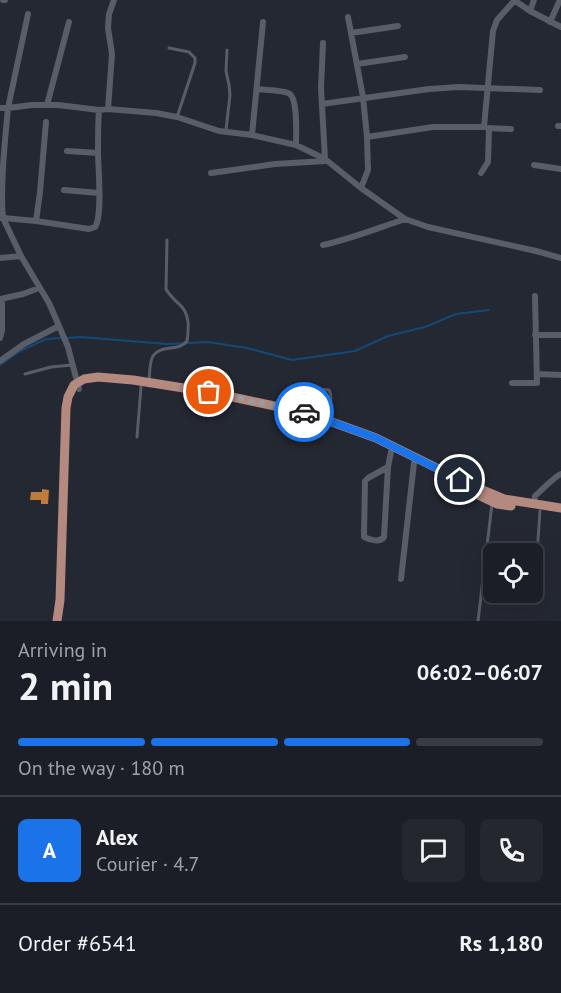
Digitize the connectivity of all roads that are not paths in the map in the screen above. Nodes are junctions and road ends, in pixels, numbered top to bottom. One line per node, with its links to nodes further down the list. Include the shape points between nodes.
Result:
1 (114, 0): 26 (street, via 108,28 112,54)
2 (514, 0): 5 (street); 20 (street, via 495,25)
3 (534, 0): 5 (street)
4 (560, 0): 10 (street)
5 (530, 11): 10 (street)
6 (28, 14): 25 (street)
7 (348, 17): 13 (street)
8 (69, 22): 24 (street)
9 (263, 22): 19 (street)
10 (550, 22): 12 (street)
11 (398, 26): 13 (street)
12 (561, 27)
13 (351, 33): 18 (street)
14 (323, 43): 23 (street)
15 (169, 48): 28 (lane, via 189,52 195,58)
16 (227, 50): 32 (lane, via 230,94)
17 (405, 57): 18 (street)
18 (357, 64): 22 (street)
19 (257, 89): 33 (street); 35 (street, via 290,93)
20 (488, 89): 21 (street); 22 (street, via 459,87); 30 (street)
21 (540, 90)
22 (363, 97): 23 (street); 34 (street)
23 (322, 104): 38 (street)
24 (47, 105): 25 (street); 27 (street)
25 (4, 108): 41 (street)
26 (108, 109): 27 (street); 28 (street)
27 (99, 110): 37 (street)
28 (177, 117): 32 (street)
29 (46, 122): 49 (street)
30 (487, 128): 31 (street); 34 (street, via 433,127); 43 (street, via 488,162)
31 (511, 129)
32 (226, 132): 33 (street)
33 (252, 135): 35 (street)
34 (367, 137): 44 (street, via 368,170)
35 (296, 145): 38 (street)
36 (67, 151): 37 (street)
37 (98, 153): 46 (street)
38 (326, 160): 42 (street); 44 (street)
39 (534, 165): 40 (street)
40 (561, 169)
41 (1, 172): 47 (street)
42 (211, 173)
43 (481, 173)
44 (361, 188): 48 (street)
45 (64, 190): 46 (street)
46 (99, 193): 49 (street, via 95,227)
47 (1, 218): 49 (street); 52 (street)
48 (405, 219): 51 (street); 54 (street)
49 (36, 220)
50 (167, 240): 68 (lane, via 166,289 188,315 187,341 153,356)
51 (323, 245)
52 (21, 256): 53 (street); 55 (street)
53 (0, 258)
54 (561, 258)
55 (39, 288): 57 (street); 58 (street)
56 (535, 296): 60 (street)
57 (1, 299): 61 (street)
58 (59, 326): 62 (street); 63 (street)
59 (561, 334): 60 (street)
60 (535, 335): 65 (street)
61 (0, 338)
62 (0, 361)
63 (72, 365): 64 (lane); 69 (street)
64 (25, 374)
65 (537, 374): 66 (street); 67 (street, via 537,383)
66 (561, 375)
67 (512, 383)
68 (145, 385): 69 (main road, via 98,377 84,379); 70 (main road); 72 (lane); 73 (main road, via 305,418)
69 (78, 386): 83 (main road, via 68,397 66,408); 84 (main road, via 72,408)
70 (311, 410): 71 (main road); 71 (lane, via 320,389 329,390)
71 (328, 417): 78 (main road, via 472,486)
72 (137, 437)
73 (391, 452): 74 (main road); 75 (street)
74 (414, 463): 77 (main road); 82 (street)
75 (388, 467): 75 (street, via 384,537 369,539 364,537 365,481)
76 (561, 474): 78 (street, via 535,496)
77 (493, 502): 78 (main road); 85 (lane)
78 (537, 508): 79 (main road); 80 (main road); 81 (lane)
79 (561, 508)
80 (561, 513)
81 (536, 543)
82 (402, 579)
83 (57, 621)
84 (63, 621)
85 (478, 621)

